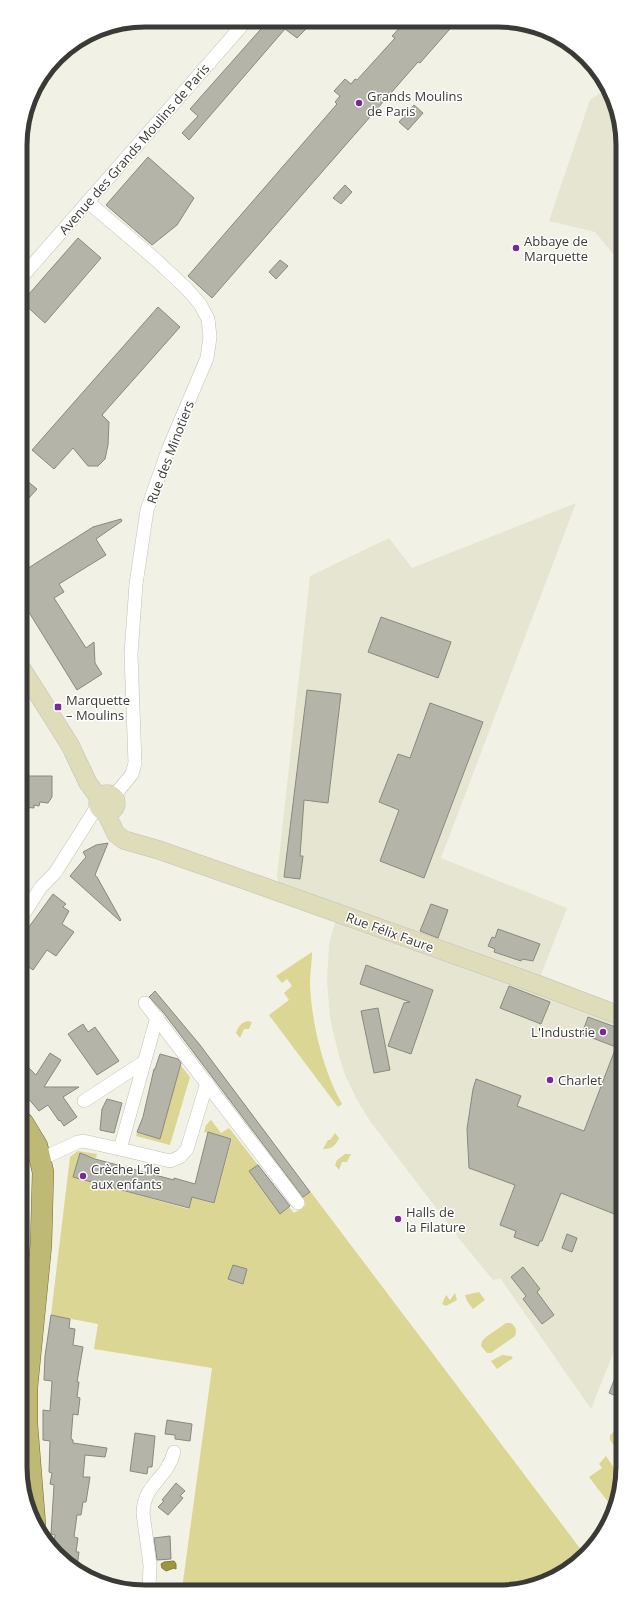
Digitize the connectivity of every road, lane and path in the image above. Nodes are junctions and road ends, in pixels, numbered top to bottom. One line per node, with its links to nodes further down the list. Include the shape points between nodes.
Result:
1 (241, 27): 2 (street, Avenue des Grands Moulins de Paris)
2 (88, 202): 3 (street, Avenue des Grands Moulins de Paris); 5 (street, Rue des Minotiers, via 187,289 200,304 208,319 210,337 207,358 168,450 147,510 136,584 131,654 135,767)
3 (27, 271)
4 (27, 677): 5 (street, Rue Félix Faure, via 70,745 88,783)
5 (106, 804): 6 (street); 8 (street, Rue Félix Faure, via 129,830 159,850)
6 (27, 908)
7 (146, 1003): 9 (street)
8 (616, 1014)
9 (157, 1017): 10 (street); 11 (street)
10 (144, 1062): 12 (street); 14 (street)
11 (207, 1083): 14 (street, via 187,1149 180,1157 163,1161); 16 (street)
12 (84, 1101)
13 (27, 1125): 15 (main road)
14 (120, 1148): 15 (street, via 83,1141)
15 (45, 1157): 17 (main road, via 41,1245)
16 (298, 1203)
17 (27, 1350): 18 (main road)
18 (27, 1387)
19 (27, 1387): 20 (main road)
20 (27, 1419)
21 (27, 1419): 23 (main road)
22 (174, 1452): 24 (street, via 170,1466 150,1489 143,1504 150,1564)
23 (34, 1506)
24 (149, 1585)

